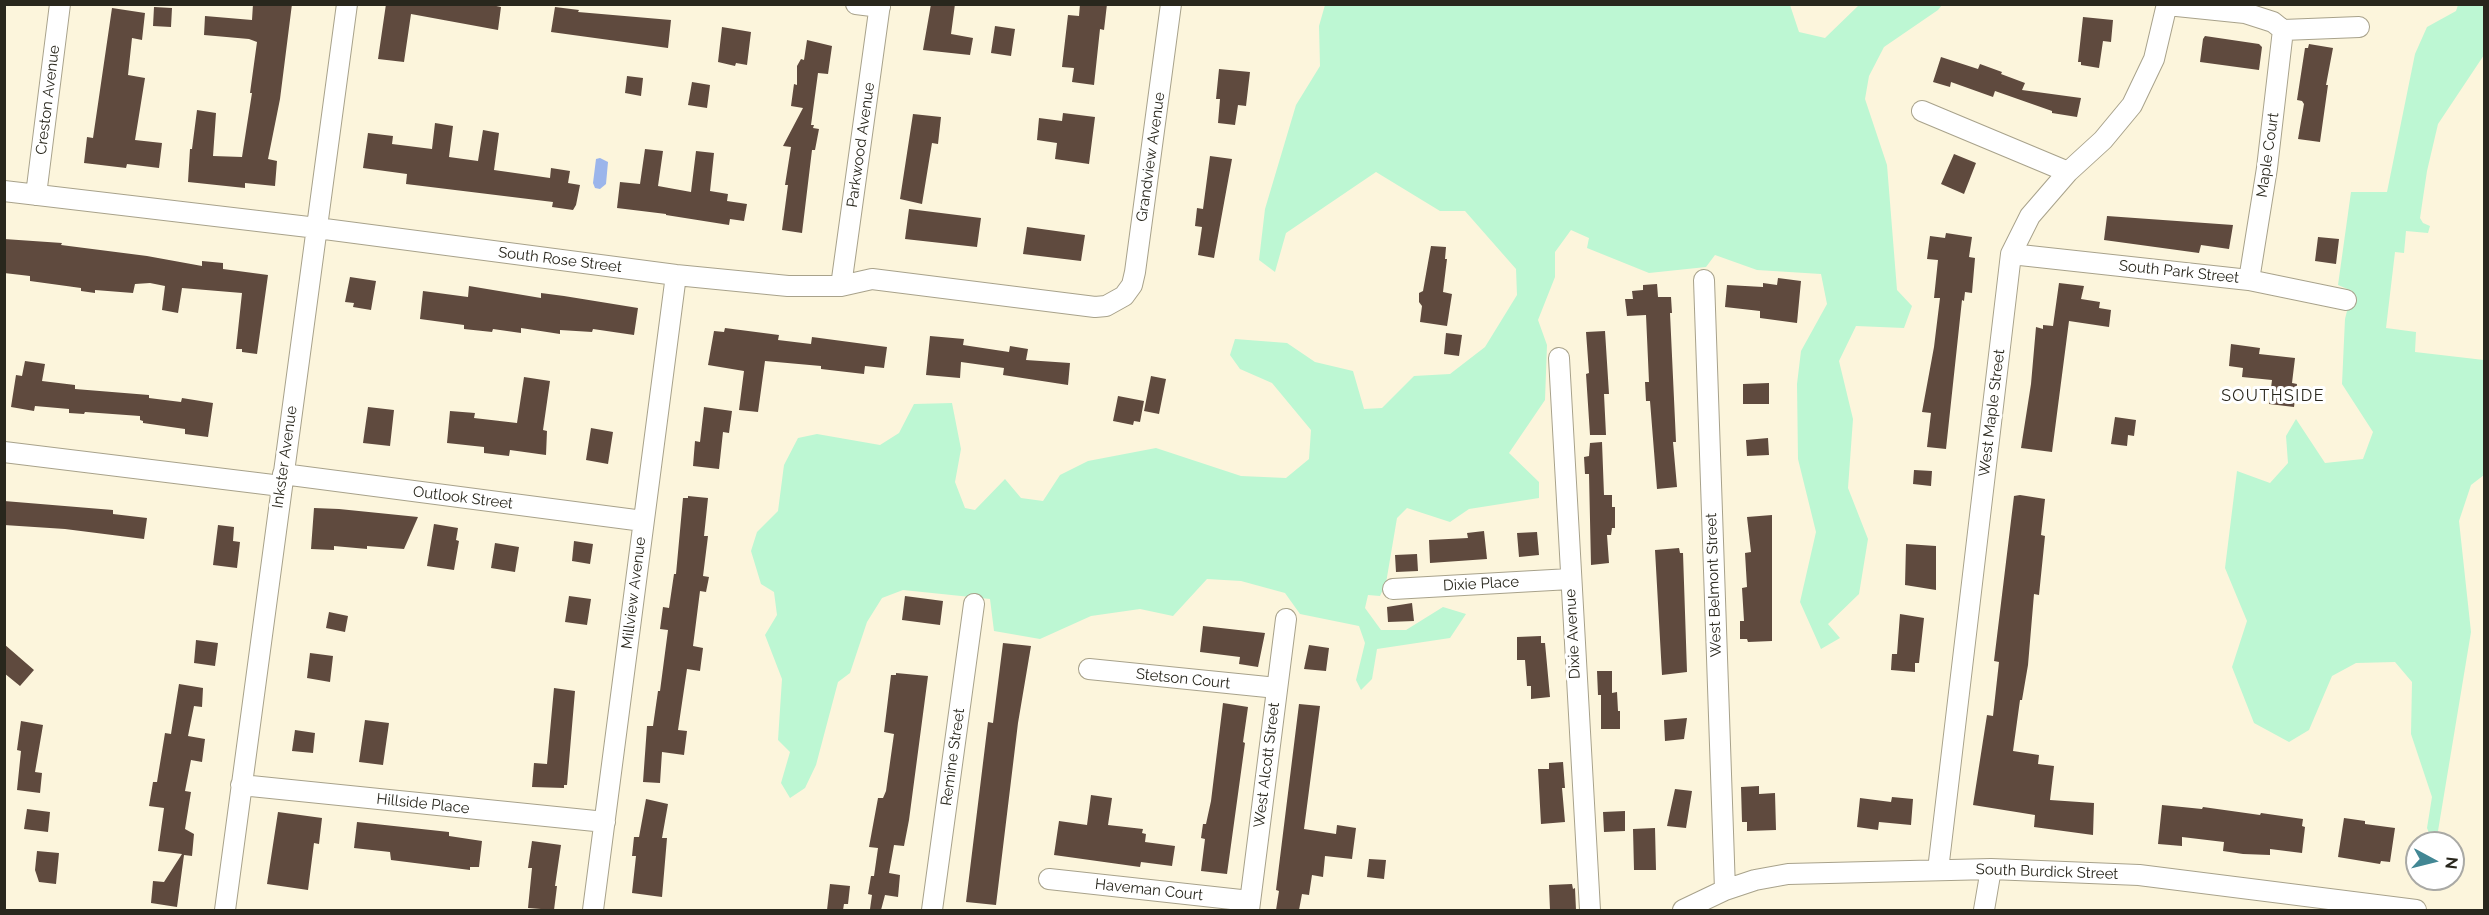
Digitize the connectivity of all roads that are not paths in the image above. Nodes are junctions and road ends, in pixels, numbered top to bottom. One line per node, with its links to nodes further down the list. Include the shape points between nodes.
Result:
1 (60, 4): 12 (street, Creston Avenue)
2 (347, 4): 13 (street, Inkster Avenue)
3 (856, 4): 6 (street)
4 (1171, 4): 20 (street, Grandview Avenue, via 1136,264 1132,285)
5 (2167, 5): 8 (street, via 2245,13 2273,22); 10 (street, West Maple Street, via 2154,59 2132,105 2103,140)
6 (880, 6): 18 (street, Parkwood Avenue)
7 (2359, 27): 8 (street)
8 (2283, 30): 17 (street, Maple Court)
9 (1922, 111): 10 (street)
10 (2068, 172): 14 (street, West Maple Street, via 2030,216)
11 (4, 191): 12 (street, South Rose Street)
12 (36, 195): 13 (street, South Rose Street)
13 (317, 228): 15 (street, South Rose Street); 23 (street, Inkster Avenue)
14 (2011, 254): 17 (street, South Park Street); 34 (street, West Maple Street)
15 (676, 275): 18 (street, South Rose Street, via 788,286); 24 (street, Millview Avenue)
16 (1704, 280): 36 (street, West Belmont Street)
17 (2249, 280): 19 (street, South Park Street)
18 (842, 285): 20 (street, South Rose Street, via 872,279 1095,307)
19 (2346, 300)
20 (1115, 302)
21 (1559, 358): 25 (street, Dixie Avenue)
22 (4, 452): 23 (street, Outlook Street)
23 (282, 480): 24 (street, Outlook Street); 31 (street, Inkster Avenue)
24 (644, 521): 32 (street, Millview Avenue)
25 (1570, 579): 26 (street, Dixie Place); 42 (street, Dixie Avenue)
26 (1393, 589)
27 (974, 604): 41 (street, Remine Street)
28 (1286, 619): 30 (street, West Alcott Street)
29 (1089, 669): 30 (street, Stetson Court)
30 (1277, 688): 37 (street, West Alcott Street)
31 (241, 785): 32 (street, Hillside Place); 39 (street, Inkster Avenue)
32 (605, 822): 40 (street, Millview Avenue)
33 (1990, 869): 34 (street, South Burdick Street); 43 (street); 44 (street, South Burdick Street, via 2139,875)
34 (1938, 870): 36 (street, South Burdick Street, via 1788,874)
35 (1048, 879): 37 (street, Haveman Court)
36 (1725, 890): 38 (street, South Burdick Street)
37 (1249, 906)
38 (1694, 908)
39 (225, 910)
40 (593, 910)
41 (932, 910)
42 (1590, 910)
43 (1984, 910)
44 (2416, 910)

